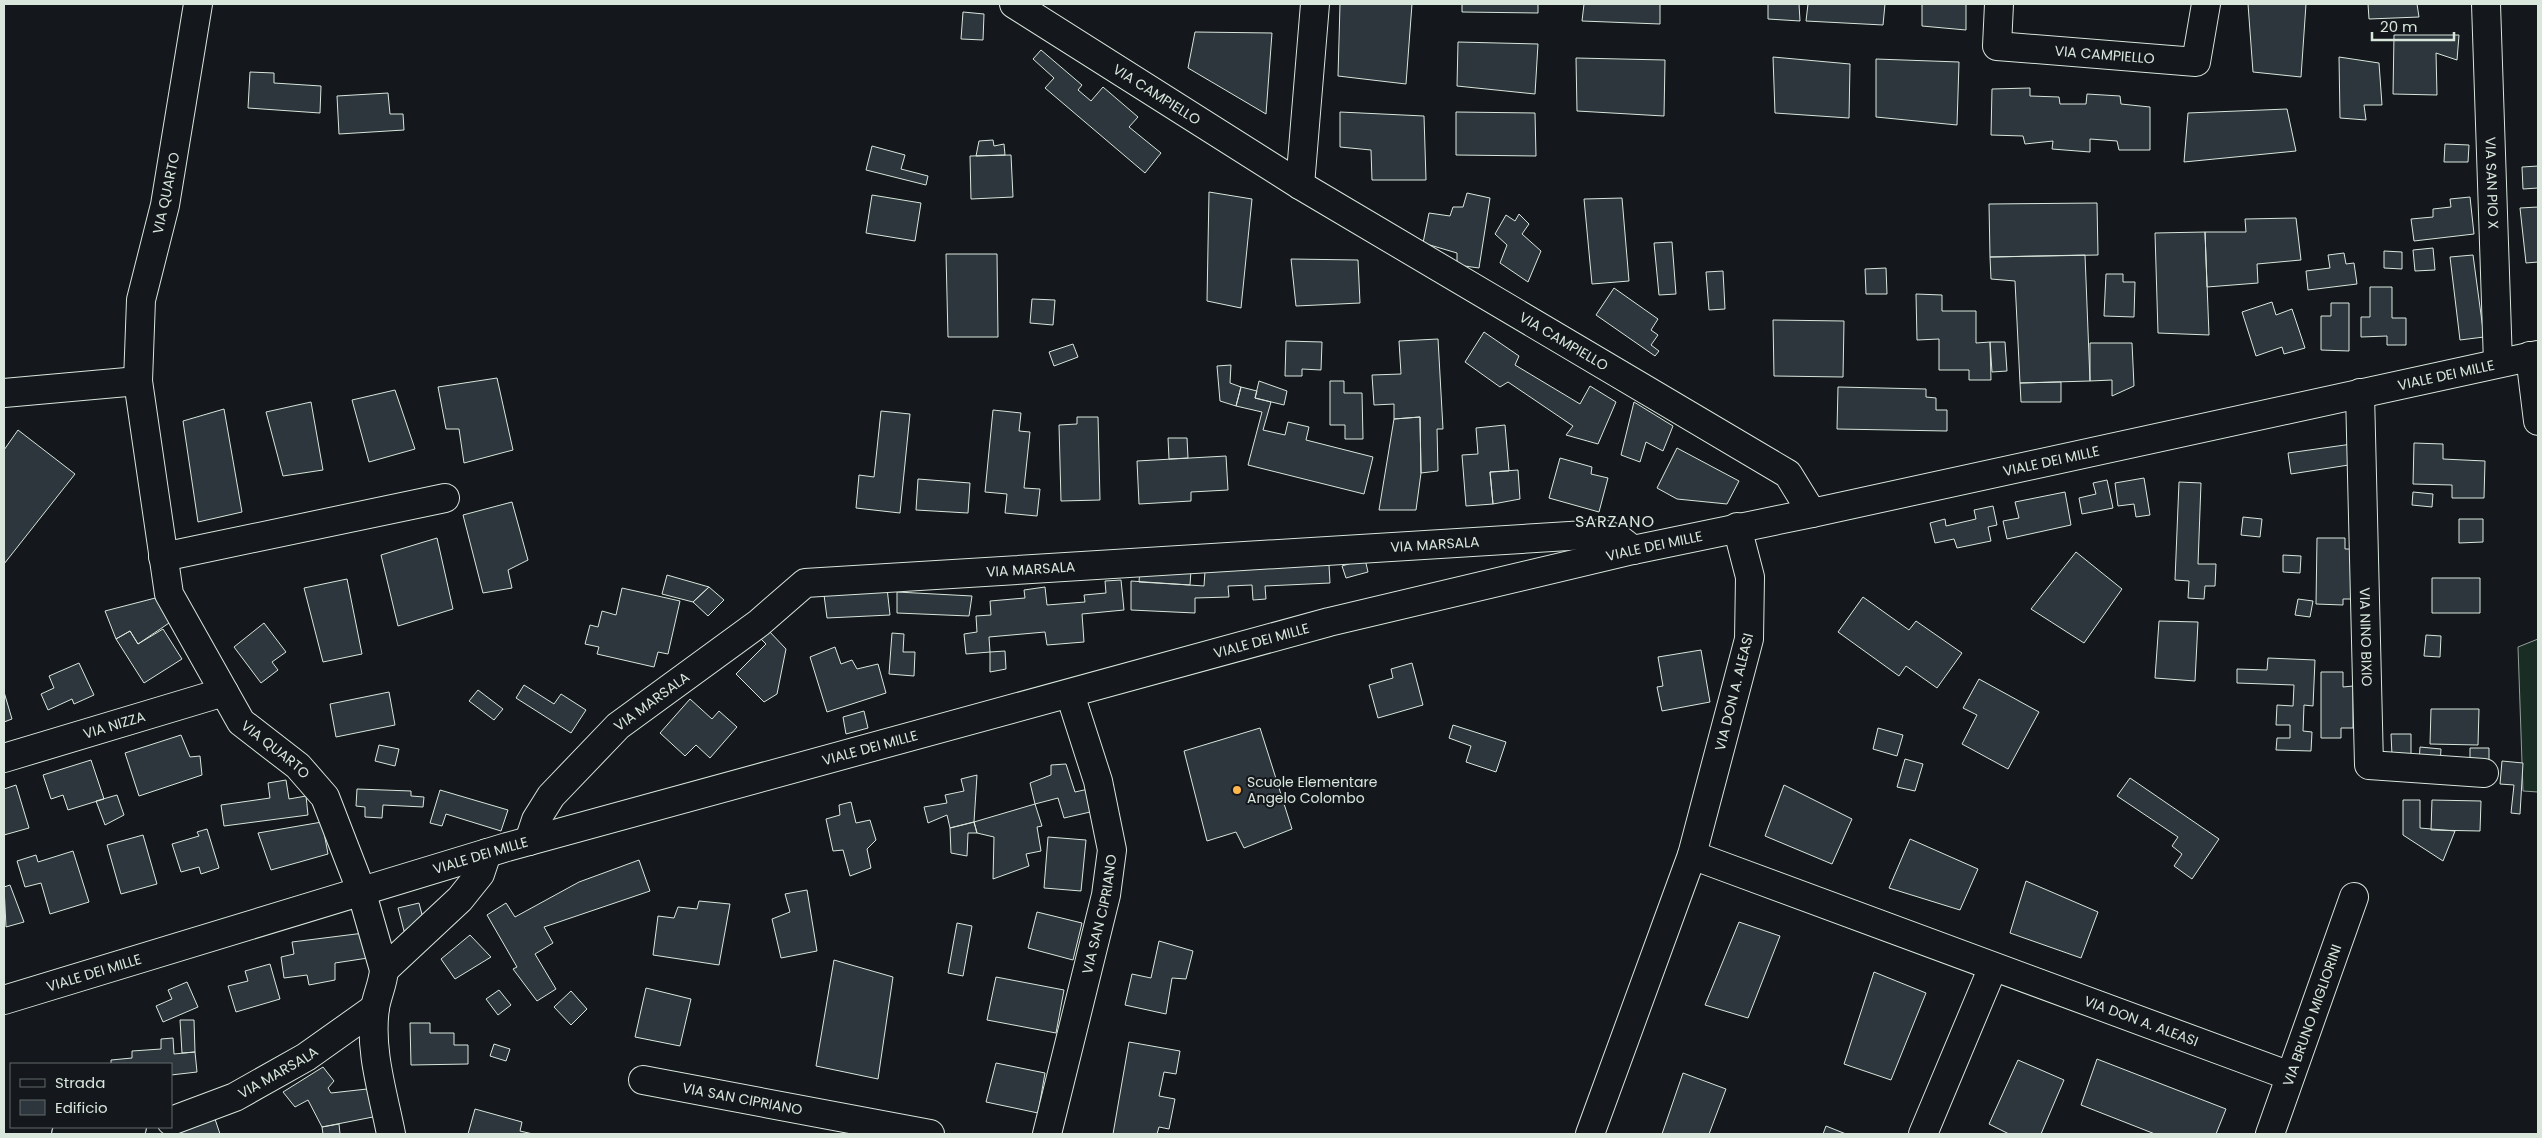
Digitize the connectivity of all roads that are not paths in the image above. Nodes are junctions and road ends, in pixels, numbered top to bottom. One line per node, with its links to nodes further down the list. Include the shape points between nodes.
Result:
1 (198, 4): 10 (street, VIA QUARTO, via 165,205 141,300)
2 (1014, 4): 7 (street, VIA CAMPIELLO)
3 (1315, 4): 7 (street)
4 (2000, 4): 5 (street, VIA CAMPIELLO, via 1997,46 2196,62)
5 (2206, 4)
6 (2486, 4): 9 (street, VIA SAN PIO X)
7 (1300, 185): 15 (street, VIA CAMPIELLO, via 1788,474)
8 (2534, 355): 9 (street, VIALE DEI MILLE); 13 (street)
9 (2498, 363): 12 (street, VIALE DEI MILLE)
10 (138, 381): 11 (street); 18 (street, VIA QUARTO)
11 (4, 393)
12 (2360, 393): 15 (street, VIALE DEI MILLE); 22 (street, VIA NINO BIXIO, via 2370,765)
13 (2538, 421)
14 (445, 498): 18 (street)
15 (1812, 513): 16 (street, VIALE DEI MILLE)
16 (1737, 527): 17 (street, VIALE DEI MILLE); 25 (street, VIA DON A. ALEASI, via 1750,577 1749,639)
17 (1633, 550): 20 (street, VIALE DEI MILLE, via 1329,622); 23 (street, VIA MARSALA, via 1619,539 1602,534 805,583 759,623 618,726 551,796 536,820)
18 (163, 557): 19 (street, VIA QUARTO, via 169,594)
19 (224, 692): 21 (street, VIA NIZZA); 26 (street, VIA QUARTO, via 241,722 298,766 325,797)
20 (1070, 694): 23 (street, VIALE DEI MILLE); 39 (street, VIA SAN CIPRIANO, via 1098,781 1112,850 1106,895)
21 (4, 758)
22 (2484, 773)
23 (529, 841): 24 (street, VIALE DEI MILLE)
24 (487, 853): 26 (street, VIALE DEI MILLE); 29 (street, via 480,874 460,899)
25 (1692, 855): 28 (street, VIA DON A. ALEASI); 40 (street, VIA DON A. ALEASI)
26 (361, 890): 29 (street, VIA QUARTO); 30 (street, VIALE DEI MILLE)
27 (2354, 897): 32 (street, VIA BRUNO MIGLIORINI)
28 (1993, 967): 32 (street, VIA DON A. ALEASI); 41 (street)
29 (384, 970): 31 (street)
30 (4, 1000)
31 (376, 1008): 34 (street, VIA MARSALA, via 306,1057 243,1093); 37 (street, via 374,1049)
32 (2290, 1076): 42 (street, VIA BRUNO MIGLIORINI)
33 (643, 1080): 38 (street, VIA SAN CIPRIANO)
34 (172, 1121)
35 (123, 1128): 36 (street)
36 (66, 1134)
37 (391, 1134)
38 (930, 1134)
39 (1047, 1134)
40 (1590, 1134)
41 (1922, 1134)
42 (2270, 1134)

